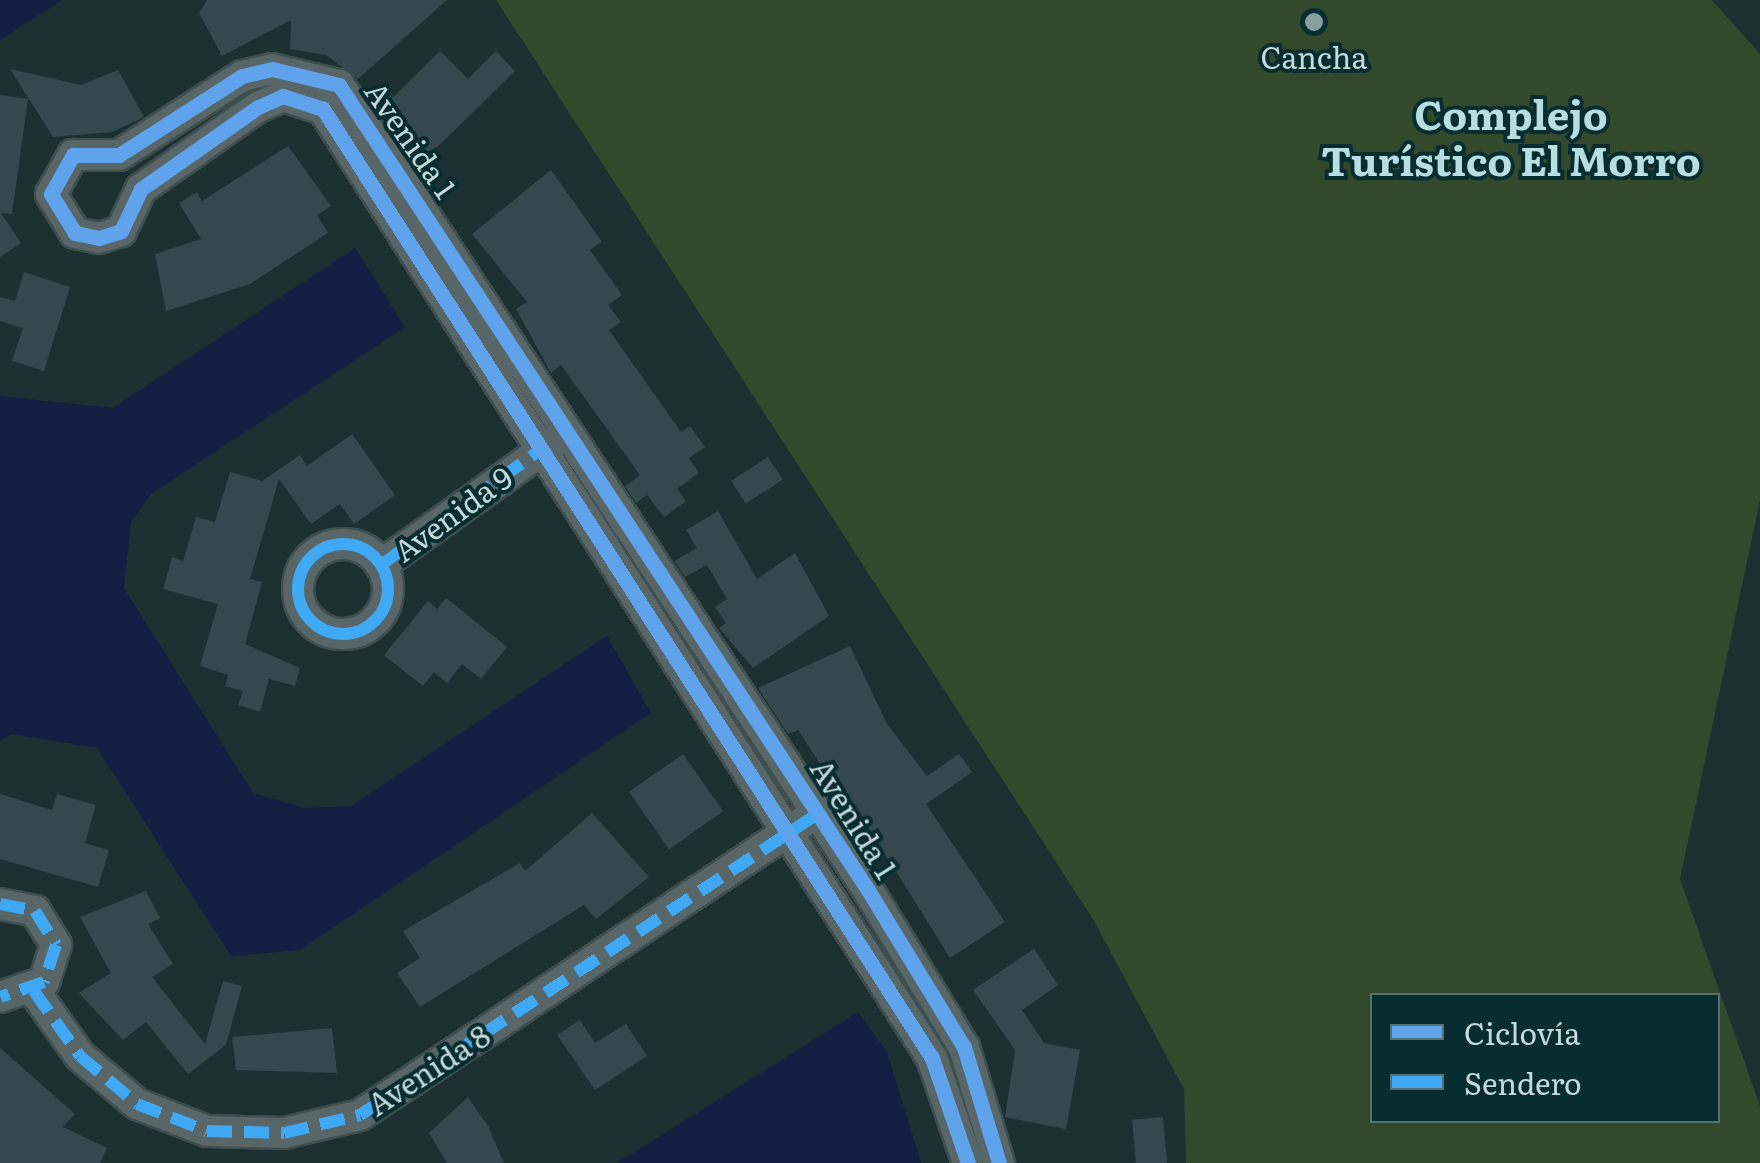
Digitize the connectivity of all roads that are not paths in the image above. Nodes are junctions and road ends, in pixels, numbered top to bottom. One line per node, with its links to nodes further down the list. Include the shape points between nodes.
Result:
1 (119, 155): 2 (street); 2 (street, Avenida 1, via 96,148 65,163 51,194 58,217 87,236 122,231); 3 (street, Avenida 1, via 242,76 308,73 340,86 364,112)
2 (141, 189): 4 (street, Avenida 1, via 258,107 283,96 306,100 346,138)
3 (460, 258): 4 (street); 5 (street, Avenida 1)
4 (430, 275): 6 (street, Avenida 1)
5 (574, 430): 6 (street, Avenida 9); 8 (street, Avenida 1)
6 (538, 450): 7 (street, Avenida 9); 9 (street, Avenida 1)
7 (381, 565)
8 (675, 587): 9 (street); 10 (street, Avenida 1)
9 (641, 607): 11 (street, Avenida 1)
10 (818, 813): 11 (street, Avenida 8); 15 (street, Avenida 1, via 964,1048)
11 (787, 831): 13 (street, Avenida 8, via 360,1114 284,1134 207,1131 137,1104 80,1056); 16 (street, Avenida 1, via 932,1058)
12 (0, 904): 13 (street, via 35,911 52,932 52,971)
13 (34, 991): 14 (street)
14 (0, 997)
15 (990, 1130): 16 (street); 17 (street, Avenida 1)
16 (964, 1149)
17 (998, 1163)

